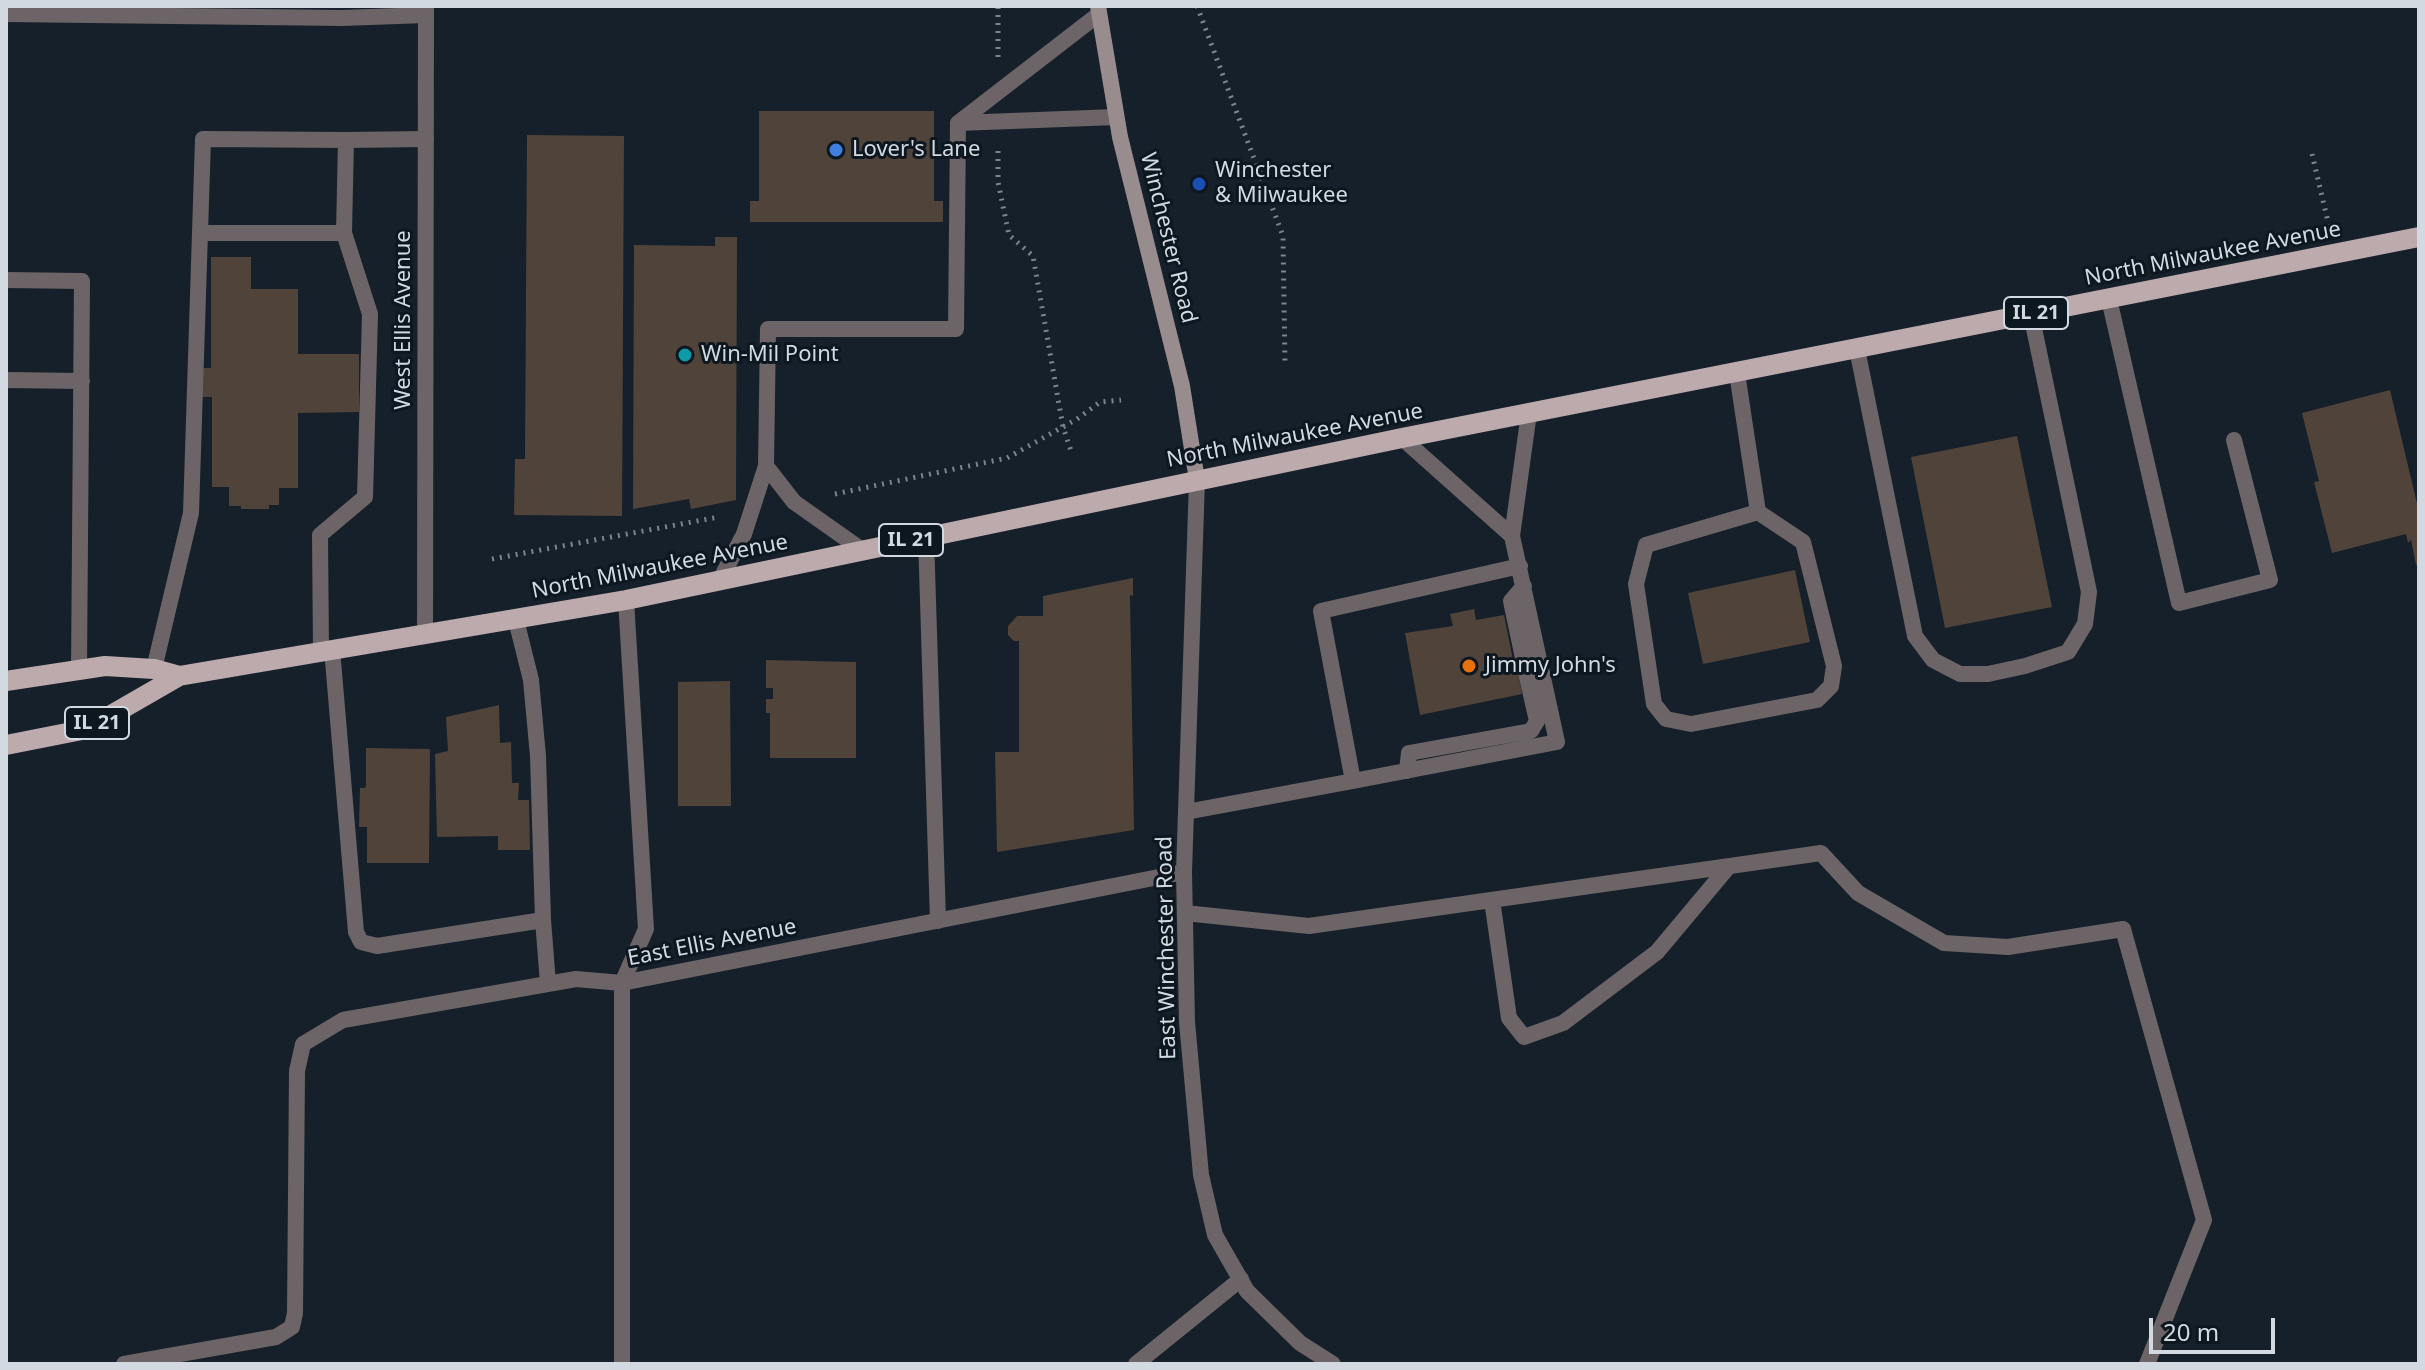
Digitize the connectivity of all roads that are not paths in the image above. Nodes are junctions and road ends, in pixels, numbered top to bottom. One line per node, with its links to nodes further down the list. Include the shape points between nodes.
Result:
1 (1098, 10): 4 (main road, Winchester Road); 5 (street)
2 (426, 11): 3 (street, via 342,18); 6 (street, West Ellis Avenue)
3 (6, 14)
4 (1116, 117): 5 (street); 22 (main road, Winchester Road, via 1182,386)
5 (958, 123): 21 (street, via 956,329 768,329)
6 (426, 139): 7 (street); 32 (street, West Ellis Avenue)
7 (346, 140): 8 (street, via 203,139); 9 (street)
8 (200, 233): 9 (street); 35 (street, via 191,513)
9 (344, 233): 33 (street, via 370,314 365,497 320,535)
10 (2419, 237): 12 (main road, North Milwaukee Avenue / IL 21)
11 (6, 280): 17 (street, via 82,281)
12 (2109, 299): 13 (main road, North Milwaukee Avenue / IL 21); 20 (street, via 2179,603 2270,580)
13 (2031, 314): 14 (main road, North Milwaukee Avenue / IL 21); 14 (street, via 2089,592 2085,624 2068,652 1988,674 1960,674 1933,660 1915,636)
14 (1857, 349): 15 (main road, North Milwaukee Avenue / IL 21)
15 (1737, 373): 18 (main road, North Milwaukee Avenue / IL 21); 23 (street)
16 (6, 380): 17 (street)
17 (82, 381): 34 (street)
18 (1529, 413): 19 (main road, North Milwaukee Avenue / IL 21); 24 (street)
19 (1402, 438): 22 (main road, North Milwaukee Avenue / IL 21); 24 (street)
20 (2234, 440)
21 (766, 466): 26 (street, via 794,502); 28 (street, via 744,534)
22 (1197, 480): 25 (main road, North Milwaukee Avenue / IL 21); 41 (street, East Winchester Road)
23 (1758, 512): 23 (street, via 1646,545 1636,584 1654,704 1666,719 1691,724 1817,700 1831,686 1834,666 1803,542)
24 (1512, 536): 27 (street)
25 (926, 537): 26 (main road, North Milwaukee Avenue / IL 21); 47 (street)
26 (862, 550): 28 (main road, North Milwaukee Avenue / IL 21)
27 (1520, 566): 29 (street); 40 (street, via 1321,611)
28 (720, 580): 30 (main road, North Milwaukee Avenue / IL 21)
29 (1524, 586): 39 (street, via 1511,601 1537,721 1531,731 1409,753); 39 (street, via 1557,742)
30 (626, 600): 31 (main road, North Milwaukee Avenue / IL 21); 49 (street, via 646,929)
31 (516, 620): 32 (main road, North Milwaukee Avenue / IL 21); 46 (street, via 531,680 538,756)
32 (425, 634): 33 (main road, North Milwaukee Avenue / IL 21)
33 (327, 650): 36 (main road, North Milwaukee Avenue / IL 21); 46 (street, via 361,942 377,946)
34 (79, 669): 35 (main road, North Milwaukee Avenue / IL 21); 37 (main road, North Milwaukee Avenue / IL 21)
35 (154, 669): 36 (main road, North Milwaukee Avenue / IL 21)
36 (179, 676): 38 (main road, North Milwaukee Avenue / IL 21, via 87,729)
37 (6, 681)
38 (6, 745)
39 (1407, 771): 40 (street)
40 (1353, 781): 41 (street)
41 (1186, 812): 43 (street, East Winchester Road)
42 (1729, 866): 44 (street); 44 (street, via 1657,952 1563,1023 1524,1037 1509,1018); 55 (street, via 1821,853 1858,893 1944,943 2008,947 2123,929 2204,1220)
43 (1184, 872): 45 (street, East Winchester Road); 47 (street, East Ellis Avenue)
44 (1492, 900): 45 (street, via 1309,926)
45 (1185, 913): 50 (street, East Winchester Road, via 1187,1022 1201,1175 1215,1235)
46 (543, 920): 48 (street)
47 (938, 921): 49 (street, East Ellis Avenue)
48 (548, 983): 49 (street); 51 (street, via 343,1020 303,1044 297,1071 292,1327 276,1337)
49 (622, 983): 52 (street, East Ellis Avenue)
50 (1241, 1279): 53 (street); 54 (street, East Winchester Road, via 1300,1343)
51 (124, 1364)
52 (622, 1364)
53 (1136, 1364)
54 (1333, 1364)
55 (2147, 1364)

